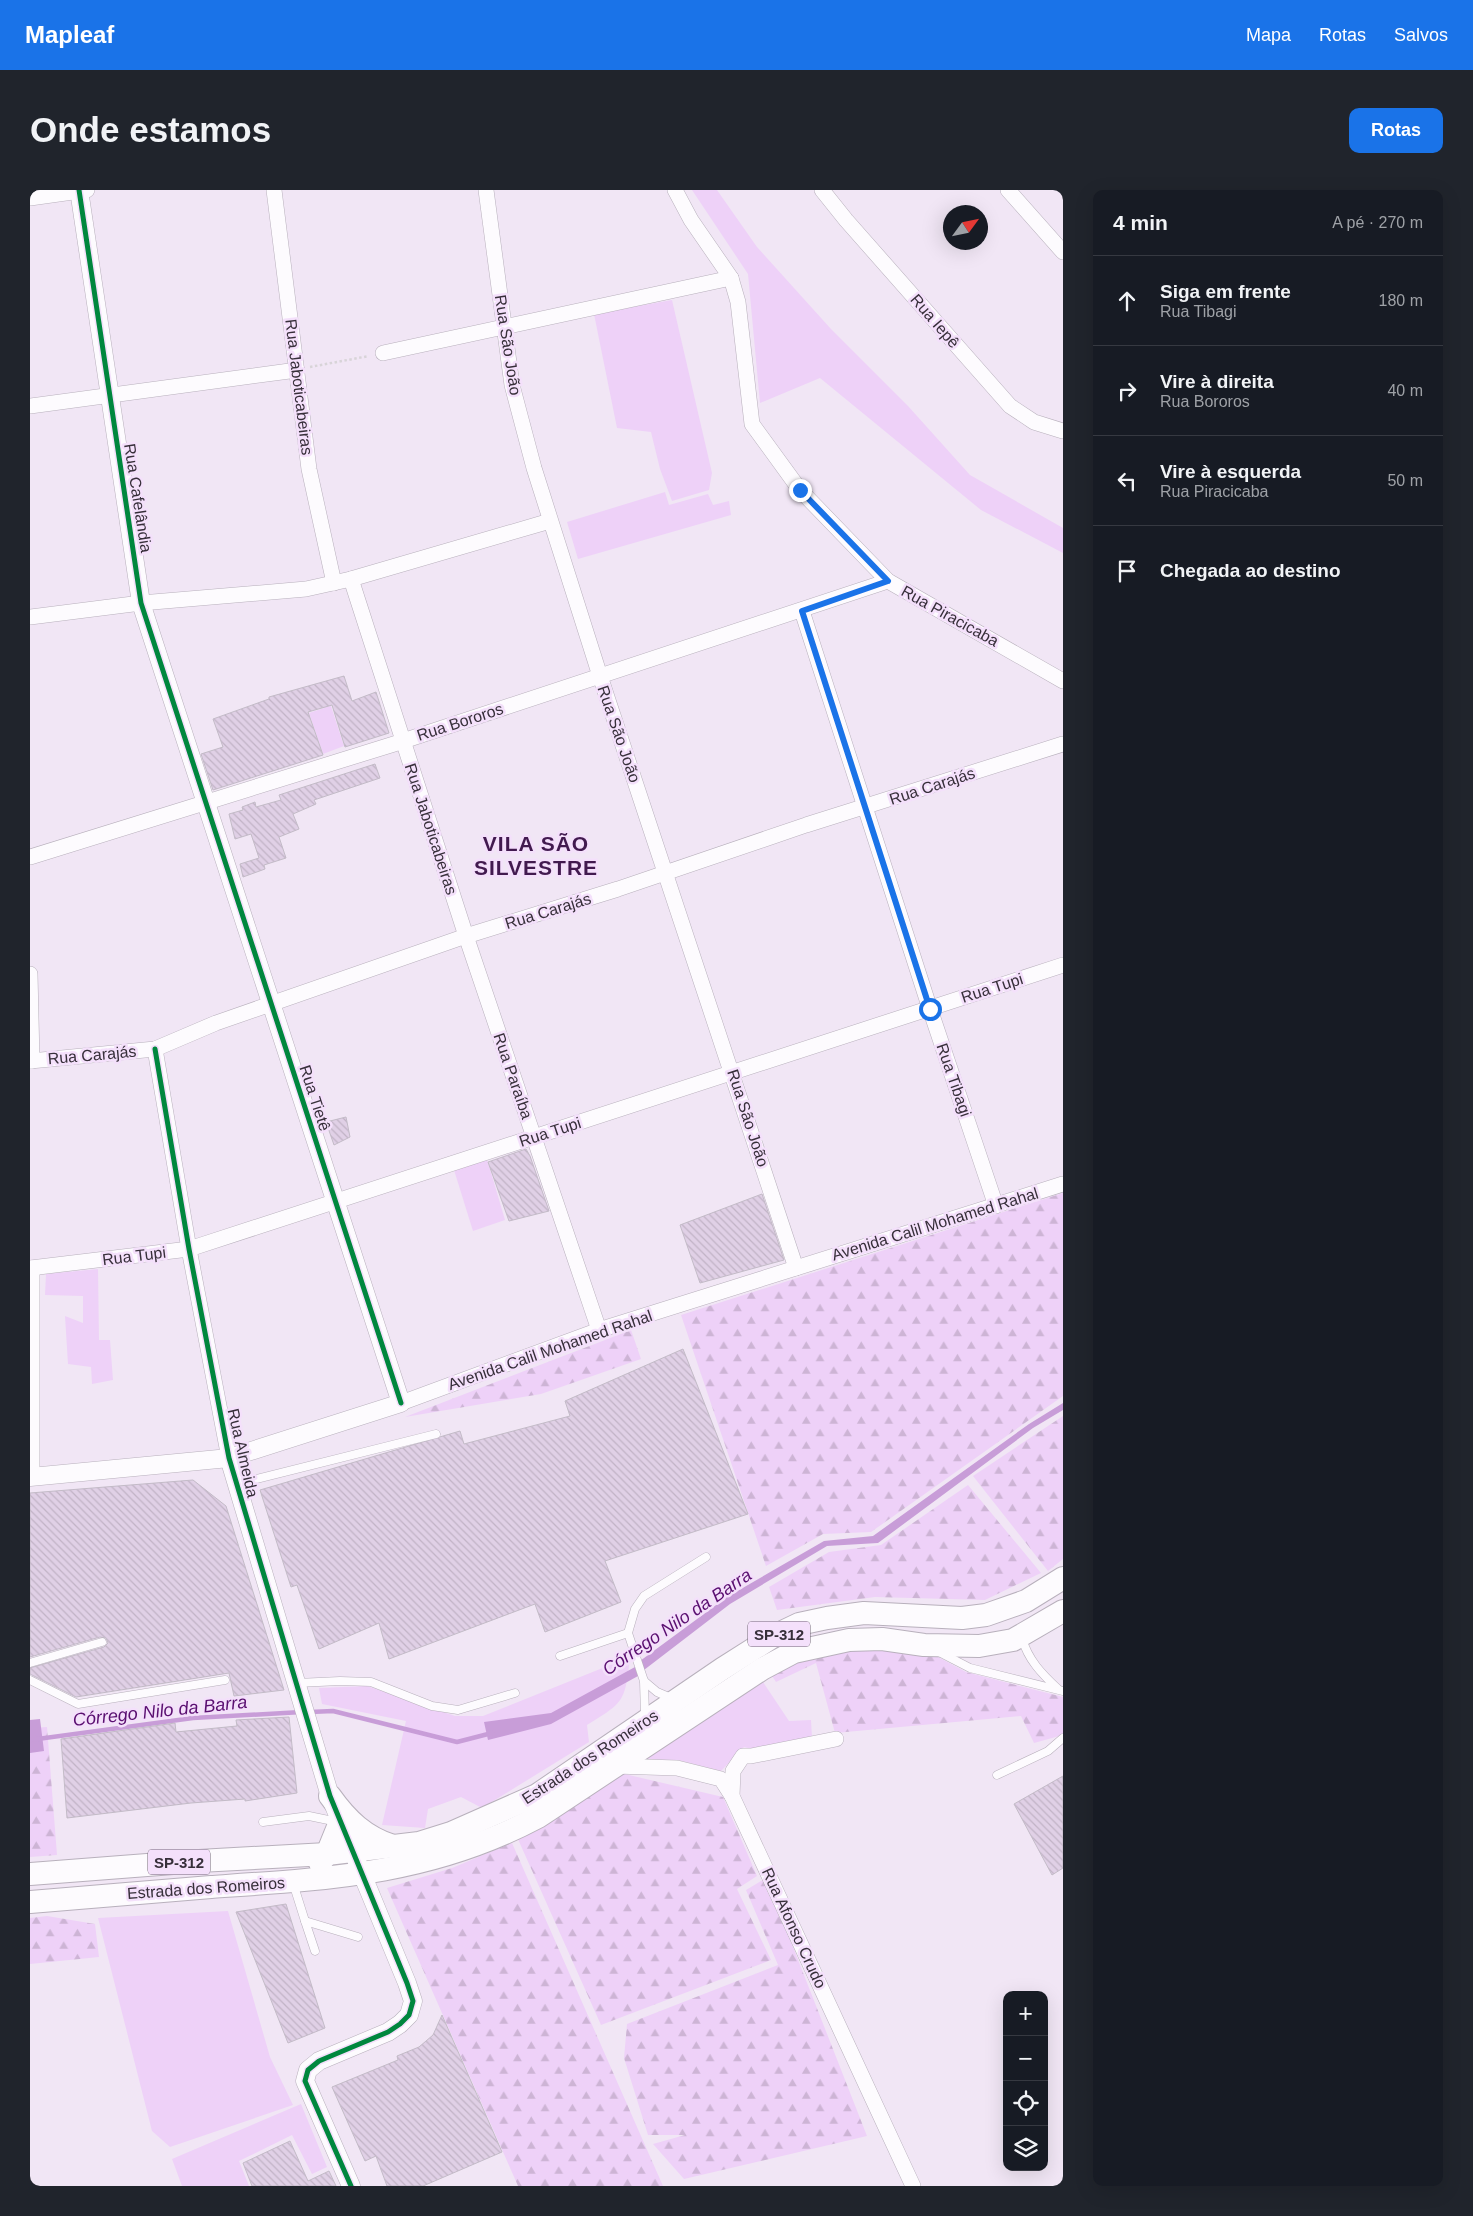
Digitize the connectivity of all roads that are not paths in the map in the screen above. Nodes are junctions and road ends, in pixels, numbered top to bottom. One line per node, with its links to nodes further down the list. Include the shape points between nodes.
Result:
1 (82, 190): 7 (street); 13 (street, Rua Cafelândia)
2 (274, 190): 12 (street, Rua Jaboticabeiras)
3 (486, 190): 10 (street, Rua São João)
4 (675, 190): 9 (street, via 691,220)
5 (822, 190): 15 (street, Rua Iepê, via 1010,406 1034,422)
6 (1008, 190): 8 (street)
7 (30, 198)
8 (1063, 252)
9 (731, 278): 10 (street); 18 (street, Rua Piracicaba, via 738,302 752,424 800,490)
10 (504, 326): 11 (street); 16 (street, Rua São João, via 512,384)
11 (382, 353)
12 (297, 370): 13 (street); 19 (street, Rua Jaboticabeiras, via 309,469)
13 (109, 395): 14 (street); 20 (street, Rua Cafelândia)
14 (30, 406)
15 (1063, 431)
16 (550, 521): 17 (street); 23 (street, Rua São João)
17 (350, 579): 19 (street); 25 (street, Rua Jaboticabeiras)
18 (888, 581): 21 (street, Rua Bororos); 24 (street, Rua Piracicaba)
19 (334, 583): 20 (street, via 306,590)
20 (141, 604): 22 (street); 27 (street, Rua Cafelândia)
21 (802, 611): 23 (street, Rua Bororos); 28 (street, Rua Tibagi)
22 (30, 617)
23 (600, 676): 25 (street, Rua Bororos); 30 (street, Rua São João)
24 (1063, 681)
25 (403, 741): 27 (street, Rua Bororos); 31 (street, Rua Jaboticabeiras)
26 (1063, 744): 28 (street, Rua Carajás)
27 (205, 802): 29 (street, Rua Bororos); 34 (street, Rua Tietê)
28 (866, 807): 30 (street, Rua Carajás); 35 (street, Rua Tibagi)
29 (30, 857)
30 (666, 874): 31 (street, Rua Carajás); 38 (street, Rua São João)
31 (466, 936): 34 (street, Rua Carajás); 39 (street, Rua Paraíba)
32 (1063, 965): 35 (street, Rua Tupi)
33 (30, 974): 37 (street)
34 (271, 1004): 36 (street, Rua Carajás); 41 (street, Rua Tietê)
35 (930, 1009): 38 (street, Rua Tupi); 42 (street, Rua Tibagi)
36 (155, 1049): 37 (street, Rua Carajás); 43 (street, Rua Almeida)
37 (31, 1061)
38 (732, 1071): 39 (street, Rua Tupi); 45 (street, Rua São João)
39 (534, 1137): 41 (street, Rua Tupi); 46 (street, Rua Paraíba)
40 (1063, 1184): 42 (street, Avenida Calil Mohamed Rahal)
41 (335, 1200): 43 (street, Rua Tupi); 47 (street, Rua Tietê)
42 (996, 1206): 45 (street, Avenida Calil Mohamed Rahal)
43 (189, 1249): 44 (street, Rua Tupi); 49 (street, Rua Almeida)
44 (31, 1268): 50 (street)
45 (796, 1268): 46 (street, Avenida Calil Mohamed Rahal)
46 (599, 1330): 47 (street, Avenida Calil Mohamed Rahal)
47 (401, 1403): 49 (street, Avenida Calil Mohamed Rahal)
48 (436, 1434): 51 (lane)
49 (229, 1458): 50 (street, Avenida Calil Mohamed Rahal); 51 (street, Rua Almeida)
50 (31, 1476)
51 (236, 1484): 66 (street, Rua Almeida)
52 (706, 1557): 56 (lane, via 644,1596 635,1609)
53 (1063, 1578): 55 (main road, Estrada dos Romeiros / SP-312, via 1026,1601)
54 (1063, 1611): 57 (main road, Estrada dos Romeiros / SP-312)
55 (986, 1615): 60 (main road); 69 (main road, Estrada dos Romeiros / SP-312, via 962,1618 864,1612 799,1624 774,1636)
56 (628, 1634): 61 (lane); 63 (lane)
57 (1022, 1636): 60 (main road, Estrada dos Romeiros / SP-312); 67 (lane, via 1041,1674)
58 (102, 1642): 62 (lane)
59 (924, 1645): 60 (main road, Estrada dos Romeiros / SP-312); 67 (lane, via 970,1668); 73 (main road, Estrada dos Romeiros / SP-312, via 882,1639 849,1640 794,1652 762,1669)
60 (979, 1646)
61 (560, 1656)
62 (30, 1663)
63 (643, 1679): 69 (lane, via 657,1692); 70 (lane)
64 (30, 1680): 65 (lane, via 78,1704)
65 (225, 1680)
66 (297, 1682): 68 (lane, via 371,1682 432,1706 458,1710); 75 (street, Rua Almeida)
67 (1061, 1691)
68 (515, 1693)
69 (676, 1700): 70 (main road, Estrada dos Romeiros / SP-312)
70 (645, 1722): 79 (main road, Estrada dos Romeiros / SP-312, via 537,1795 451,1833)
71 (1063, 1738): 74 (lane, via 1048,1751)
72 (836, 1739): 76 (street, Rua Afonso Crudo, via 743,1756 733,1771)
73 (615, 1766): 76 (street, via 676,1768 721,1779); 83 (main road, Estrada dos Romeiros / SP-312, via 538,1817 501,1836 421,1863)
74 (997, 1775)
75 (330, 1796): 78 (street, Rua Almeida); 79 (main road, via 345,1816 365,1834)
76 (732, 1796): 90 (street, Rua Afonso Crudo)
77 (263, 1822): 78 (lane, via 309,1816)
78 (340, 1822): 80 (street, Rua Almeida); 81 (main road)
79 (394, 1847): 80 (main road, Estrada dos Romeiros / SP-312)
80 (353, 1851): 81 (main road, Estrada dos Romeiros / SP-312); 83 (street, Rua Almeida)
81 (327, 1854): 82 (main road, Estrada dos Romeiros / SP-312); 84 (main road, via 310,1872)
82 (30, 1874)
83 (362, 1874): 84 (main road, Estrada dos Romeiros / SP-312); 89 (street, Rua Almeida, via 412,2001 409,2015 388,2032 318,2061 308,2070 305,2081)
84 (293, 1882): 85 (main road, Estrada dos Romeiros / SP-312); 86 (lane)
85 (30, 1902)
86 (305, 1921): 87 (lane); 88 (lane)
87 (358, 1938)
88 (315, 1951)
89 (350, 2186)
90 (914, 2186)

